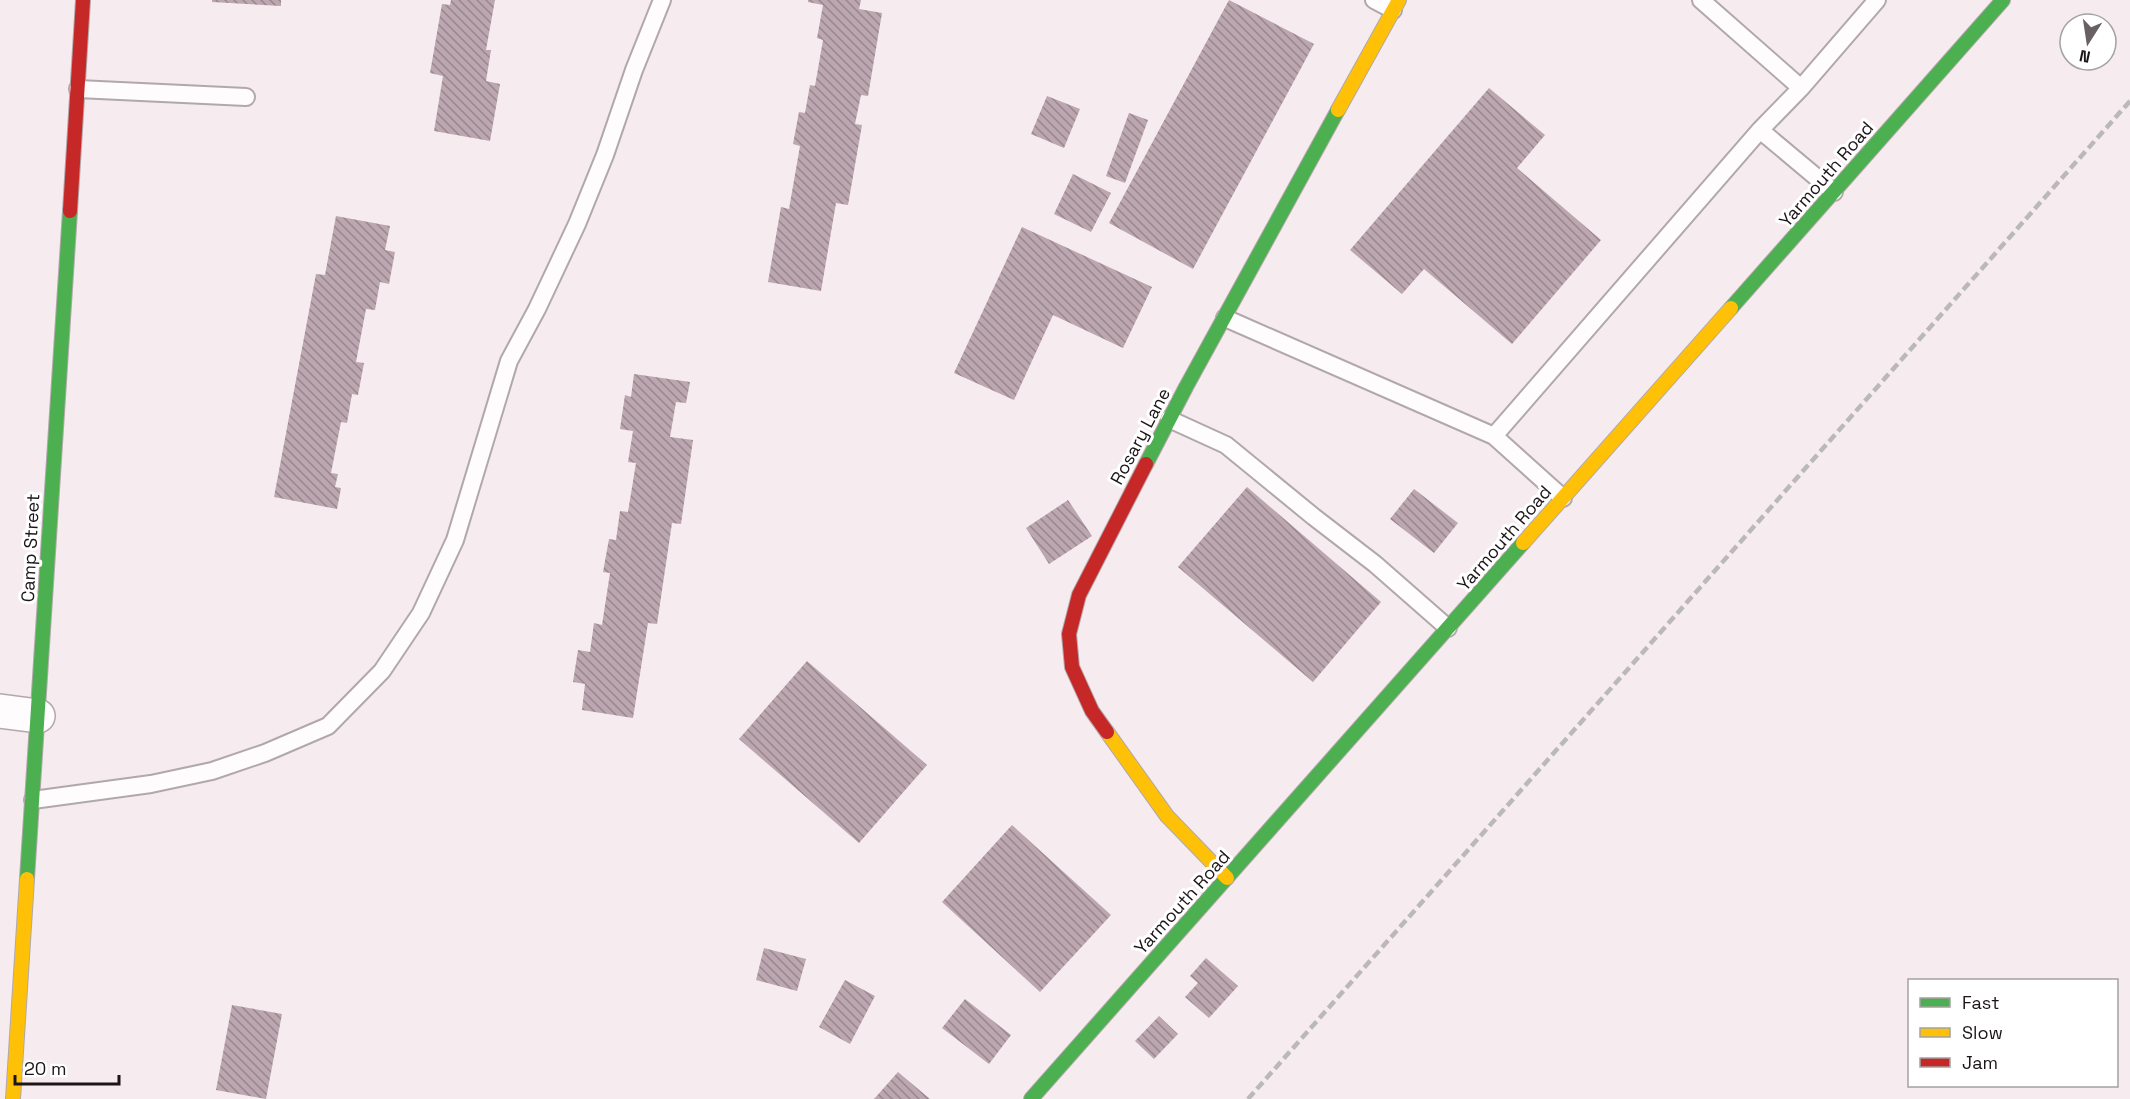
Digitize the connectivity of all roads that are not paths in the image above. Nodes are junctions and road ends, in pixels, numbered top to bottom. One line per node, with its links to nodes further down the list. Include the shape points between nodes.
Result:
1 (83, 0): 9 (main road, Camp Street)
2 (662, 0): 20 (lane, via 581,214 509,361 455,540 421,612 382,671 328,726 265,753 212,771 151,784)
3 (1374, 0): 7 (lane)
4 (1701, 0): 8 (lane)
5 (1877, 0): 8 (lane)
6 (2003, 0): 12 (main road, Yarmouth Road)
7 (1396, 5): 13 (main road, Rosary Lane)
8 (1801, 88): 11 (lane)
9 (78, 89): 10 (lane); 19 (main road, Camp Street)
10 (246, 97)
11 (1760, 130): 12 (lane); 15 (lane)
12 (1834, 192): 16 (main road, Yarmouth Road)
13 (1225, 318): 14 (main road, Rosary Lane); 15 (lane)
14 (1169, 419): 17 (lane, via 1226,445); 21 (main road, Rosary Lane, via 1079,595 1069,634 1072,667 1092,711 1167,816)
15 (1494, 436): 16 (lane)
16 (1563, 498): 17 (main road, Yarmouth Road)
17 (1448, 628): 21 (main road, Yarmouth Road)
18 (0, 711): 19 (street)
19 (38, 716): 20 (main road, Camp Street)
20 (33, 800): 22 (main road, Camp Street)
21 (1227, 878): 23 (main road, Yarmouth Road)
22 (13, 1099)
23 (1031, 1099)

